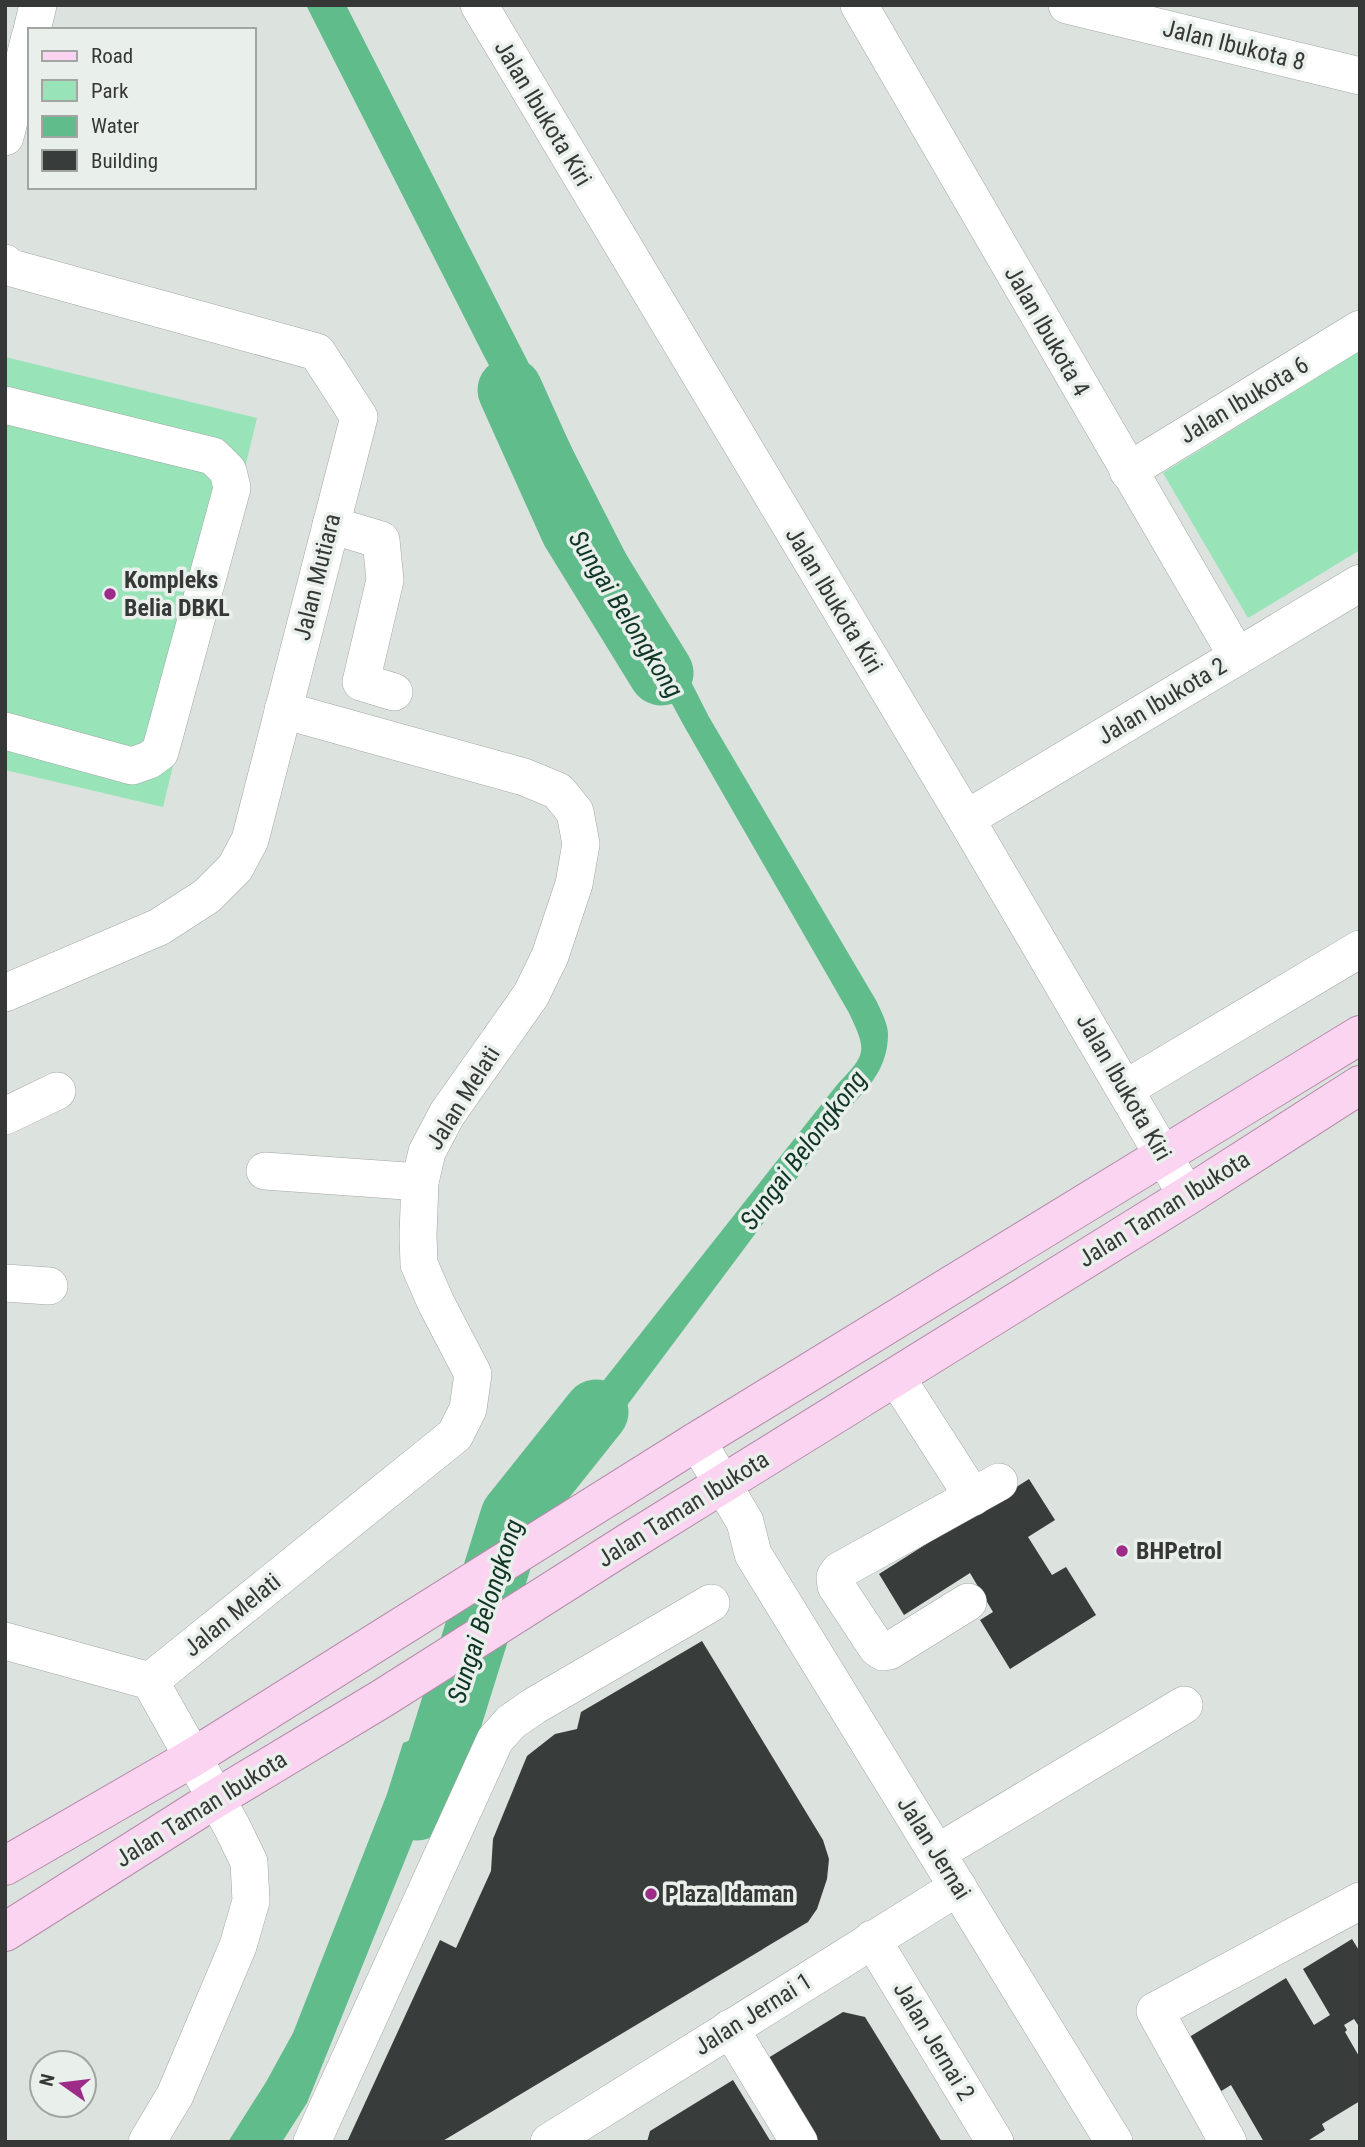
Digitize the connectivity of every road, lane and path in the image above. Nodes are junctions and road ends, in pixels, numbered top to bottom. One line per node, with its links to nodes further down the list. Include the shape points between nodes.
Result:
1 (38, 5): 5 (street)
2 (479, 5): 19 (street, Jalan Ibukota Kiri)
3 (859, 5): 12 (street, Jalan Ibukota 4)
4 (1067, 5): 7 (street, Jalan Ibukota 8)
5 (32, 28)
6 (28, 45): 8 (street)
7 (1360, 76)
8 (5, 137)
9 (5, 263): 13 (street, Jalan Mutiara, via 317,352 359,417)
10 (1360, 329): 12 (street, Jalan Ibukota 6)
11 (5, 405): 18 (street, via 213,456 228,471 232,488 160,752 132,766)
12 (1128, 471): 15 (street, Jalan Ibukota 4)
13 (331, 525): 16 (street, via 381,540 385,580 361,682); 17 (street, Jalan Mutiara)
14 (1360, 583): 15 (street, Jalan Ibukota 2)
15 (1237, 656): 19 (street, Jalan Ibukota 2)
16 (394, 692)
17 (283, 710): 21 (street, Jalan Mutiara, via 250,840 235,868 207,896 159,926); 29 (street, Jalan Melati, via 524,777 558,791 575,812 579,857 550,956 531,995 447,1114 427,1152)
18 (5, 731)
19 (965, 819): 24 (street, Jalan Ibukota Kiri)
20 (1360, 949): 24 (street)
21 (5, 993)
22 (1360, 1035): 27 (main road, Jalan Taman Ibukota)
23 (1360, 1085): 30 (main road, Jalan Taman Ibukota)
24 (1125, 1089): 27 (street, Jalan Ibukota Kiri)
25 (57, 1091): 26 (street)
26 (5, 1116)
27 (1163, 1154): 30 (street, Jalan Ibukota Kiri); 34 (main road, Jalan Taman Ibukota)
28 (265, 1171): 29 (street)
29 (420, 1182): 41 (street, Jalan Melati, via 419,1264 473,1374 468,1409 455,1435)
30 (1187, 1196): 33 (main road, Jalan Taman Ibukota)
31 (5, 1283): 32 (street)
32 (49, 1286)
33 (896, 1377): 35 (main road, Jalan Taman Ibukota); 38 (street, via 986,1489 839,1571 836,1586)
34 (687, 1447): 35 (street, Jalan Jernai); 43 (main road, Jalan Taman Ibukota)
35 (713, 1491): 40 (street, Jalan Jernai, via 745,1522 752,1554); 44 (main road, Jalan Taman Ibukota)
36 (968, 1602): 38 (street, via 889,1651 877,1648)
37 (711, 1603): 54 (street, via 534,1706 495,1740)
38 (861, 1624): 40 (street)
39 (5, 1641): 41 (street)
40 (815, 1655): 45 (street, Jalan Jernai)
41 (150, 1681): 43 (street)
42 (1184, 1705): 45 (street)
43 (192, 1758): 44 (street); 46 (main road, Jalan Taman Ibukota)
44 (215, 1799): 50 (main road, Jalan Taman Ibukota); 53 (street, via 249,1862 251,1901 238,1946 175,2095)
45 (937, 1853): 47 (street, Jalan Jernai)
46 (5, 1866)
47 (958, 1887): 49 (street, Jalan Jernai 1); 57 (street, Jalan Jernai)
48 (1360, 1900): 58 (street, via 1155,2011)
49 (872, 1939): 51 (street, Jalan Jernai 1); 56 (street, Jalan Jernai 2)
50 (8, 1941)
51 (730, 2028): 52 (street, Jalan Jernai 1); 55 (street)
52 (561, 2139)
53 (148, 2142)
54 (312, 2142)
55 (799, 2142)
56 (995, 2142)
57 (1114, 2142)
58 (1228, 2142)

